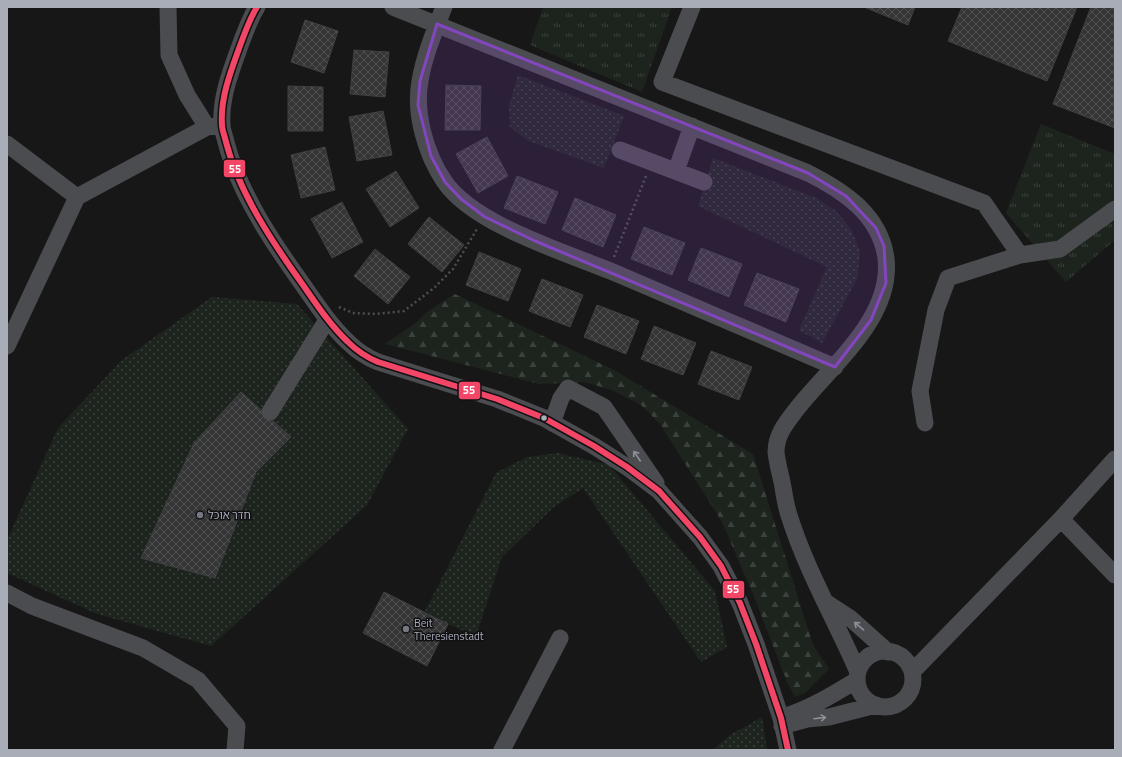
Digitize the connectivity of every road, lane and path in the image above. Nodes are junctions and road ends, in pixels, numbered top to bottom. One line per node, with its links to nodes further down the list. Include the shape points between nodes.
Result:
1 (168, 7): 7 (street, via 169,55 187,95)
2 (393, 7): 6 (street)
3 (444, 7): 6 (street)
4 (692, 7): 17 (street, via 662,82 984,203)
5 (252, 11): 7 (street)
6 (437, 24): 8 (street); 16 (street, via 420,81 418,105 423,132 431,156 445,182 461,199)
7 (214, 126): 14 (street); 19 (street, via 244,192 283,257)
8 (692, 126): 12 (street); 21 (street, via 831,184 863,211 876,228 884,246 886,283 871,320)
9 (7, 144): 14 (street)
10 (620, 150): 11 (street)
11 (652, 162): 12 (street); 18 (path)
12 (676, 171): 13 (street)
13 (704, 182)
14 (77, 197): 20 (street)
15 (1115, 209): 17 (street, via 1060,249)
16 (485, 217): 18 (street, via 535,241); 19 (path, via 453,269 434,288 404,310 376,314)
17 (1020, 255): 24 (street, via 948,278 936,310 920,391)
18 (609, 270): 21 (street)
19 (331, 313): 22 (street); 23 (street, via 347,342 361,354 378,362 497,399)
20 (7, 346)
21 (835, 367): 30 (street, via 810,393 781,430 776,452 788,511 807,564)
22 (270, 412)
23 (552, 423): 26 (street, via 627,467); 26 (street, one-way to 23, via 604,407 568,388 561,398)
24 (925, 423)
25 (1115, 459): 27 (street)
26 (667, 500): 36 (street, via 700,537 721,566 756,644)
27 (1061, 519): 28 (street); 33 (street)
28 (1115, 575)
29 (7, 594): 37 (street, via 143,648 198,680 237,726)
30 (826, 602): 32 (street, one-way to 30, via 854,622); 34 (street)
31 (560, 638): 38 (street)
32 (888, 652): 33 (street, via 902,656); 34 (street, via 874,653 866,658)
33 (912, 672): 35 (street, via 913,680 907,696 893,706)
34 (858, 676): 35 (street, via 862,696); 36 (street)
35 (876, 705): 36 (street, one-way to 35, via 829,717)
36 (782, 722): 39 (street)
37 (235, 750)
38 (502, 750)
39 (788, 750)

